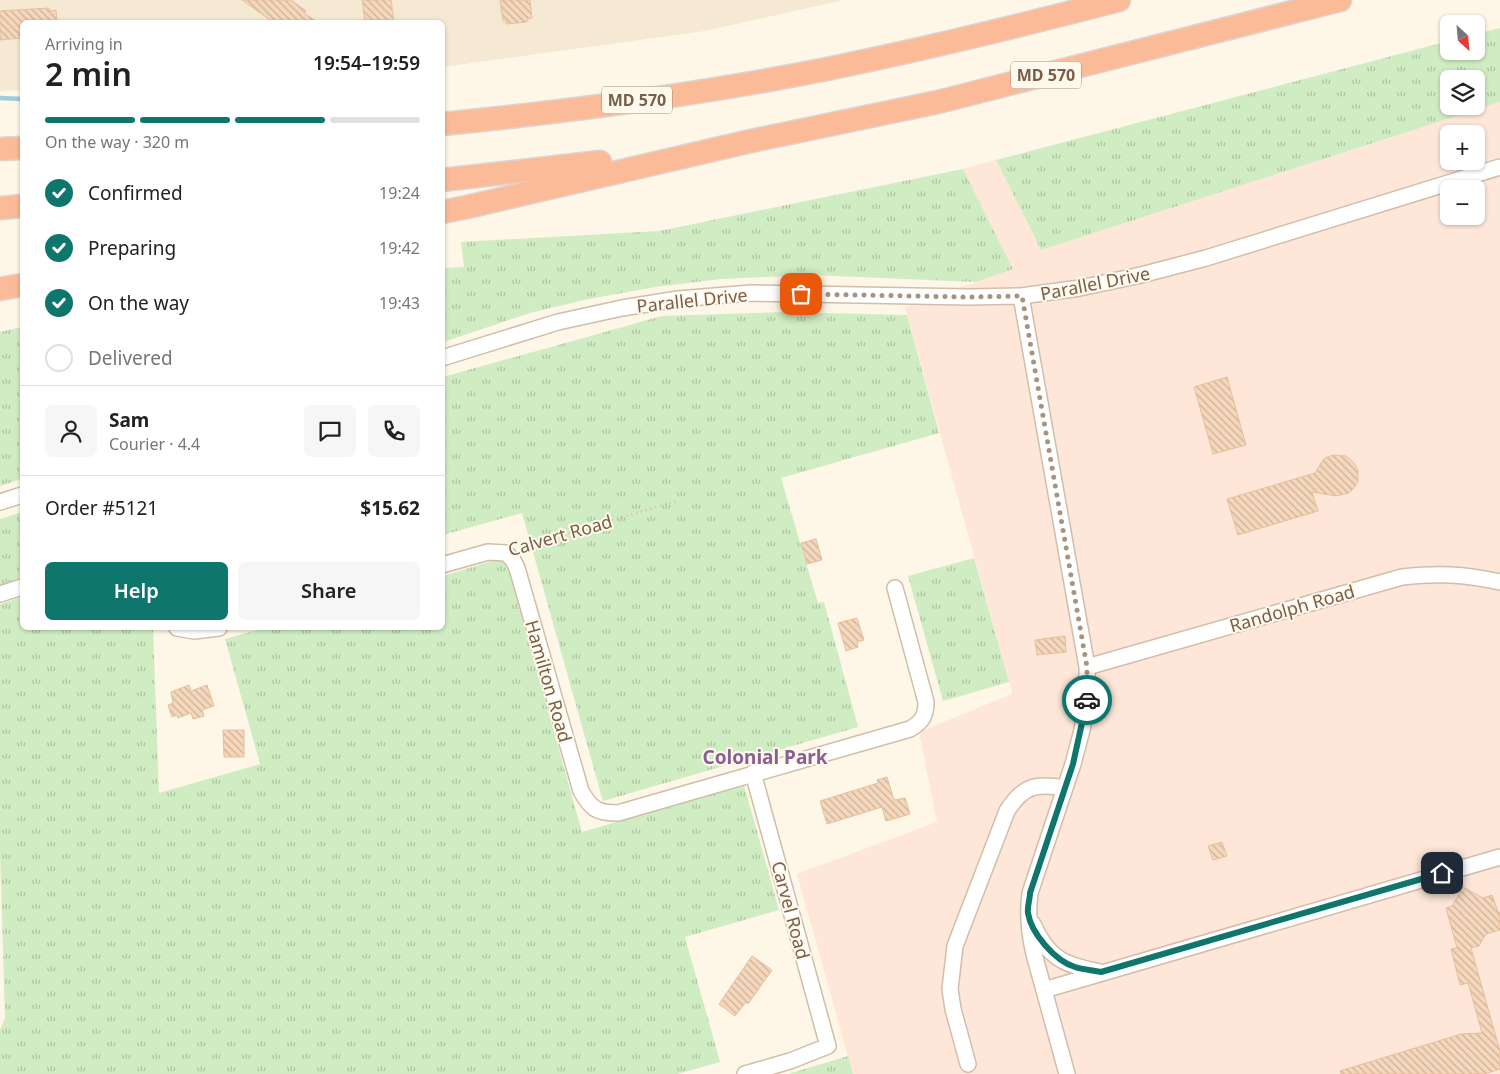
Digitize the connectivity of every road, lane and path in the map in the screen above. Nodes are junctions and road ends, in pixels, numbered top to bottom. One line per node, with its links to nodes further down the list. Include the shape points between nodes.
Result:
1 (1119, 0): 3 (highway, MD 570, via 917,50 735,86)
2 (1340, 0): 4 (highway, MD 570, via 938,102)
3 (445, 124)
4 (750, 141): 8 (highway, MD 570); 11 (highway)
5 (0, 148): 6 (highway)
6 (20, 148)
7 (1500, 167): 14 (street, Parallel Drive, via 1141,276)
8 (445, 180)
9 (20, 206): 10 (highway)
10 (0, 208)
11 (445, 211)
12 (20, 284): 13 (highway)
13 (0, 288)
14 (1022, 296): 15 (street, Parallel Drive, via 750,293 678,299 558,322); 27 (street)
15 (445, 357)
16 (20, 496): 18 (street)
17 (677, 501): 19 (path, Calvert Road)
18 (0, 502)
19 (506, 553): 20 (street, Calvert Road, via 488,552); 28 (street, Hamilton Road, via 518,568 581,791 593,808 604,813 618,813)
20 (445, 564)
21 (1500, 582): 27 (street, Randolph Road, via 1434,574 1402,577)
22 (20, 588): 24 (street)
23 (895, 588): 28 (street, via 926,702 923,719 910,729)
24 (0, 594)
25 (188, 630): 26 (street)
26 (202, 630)
27 (1087, 667): 29 (street, via 1087,701 1082,730)
28 (753, 773): 35 (street, Carvel Road, via 828,1046)
29 (1065, 788): 31 (street, via 1030,893); 34 (street, via 1036,786 1015,798 1007,811 955,946 950,989)
30 (1500, 857): 32 (street)
31 (1028, 912): 32 (street, via 1041,940 1060,959 1074,967); 33 (street, via 1029,934)
32 (1101, 972): 33 (street)
33 (1044, 990): 36 (street)
34 (968, 1064)
35 (745, 1074)
36 (1067, 1074)

